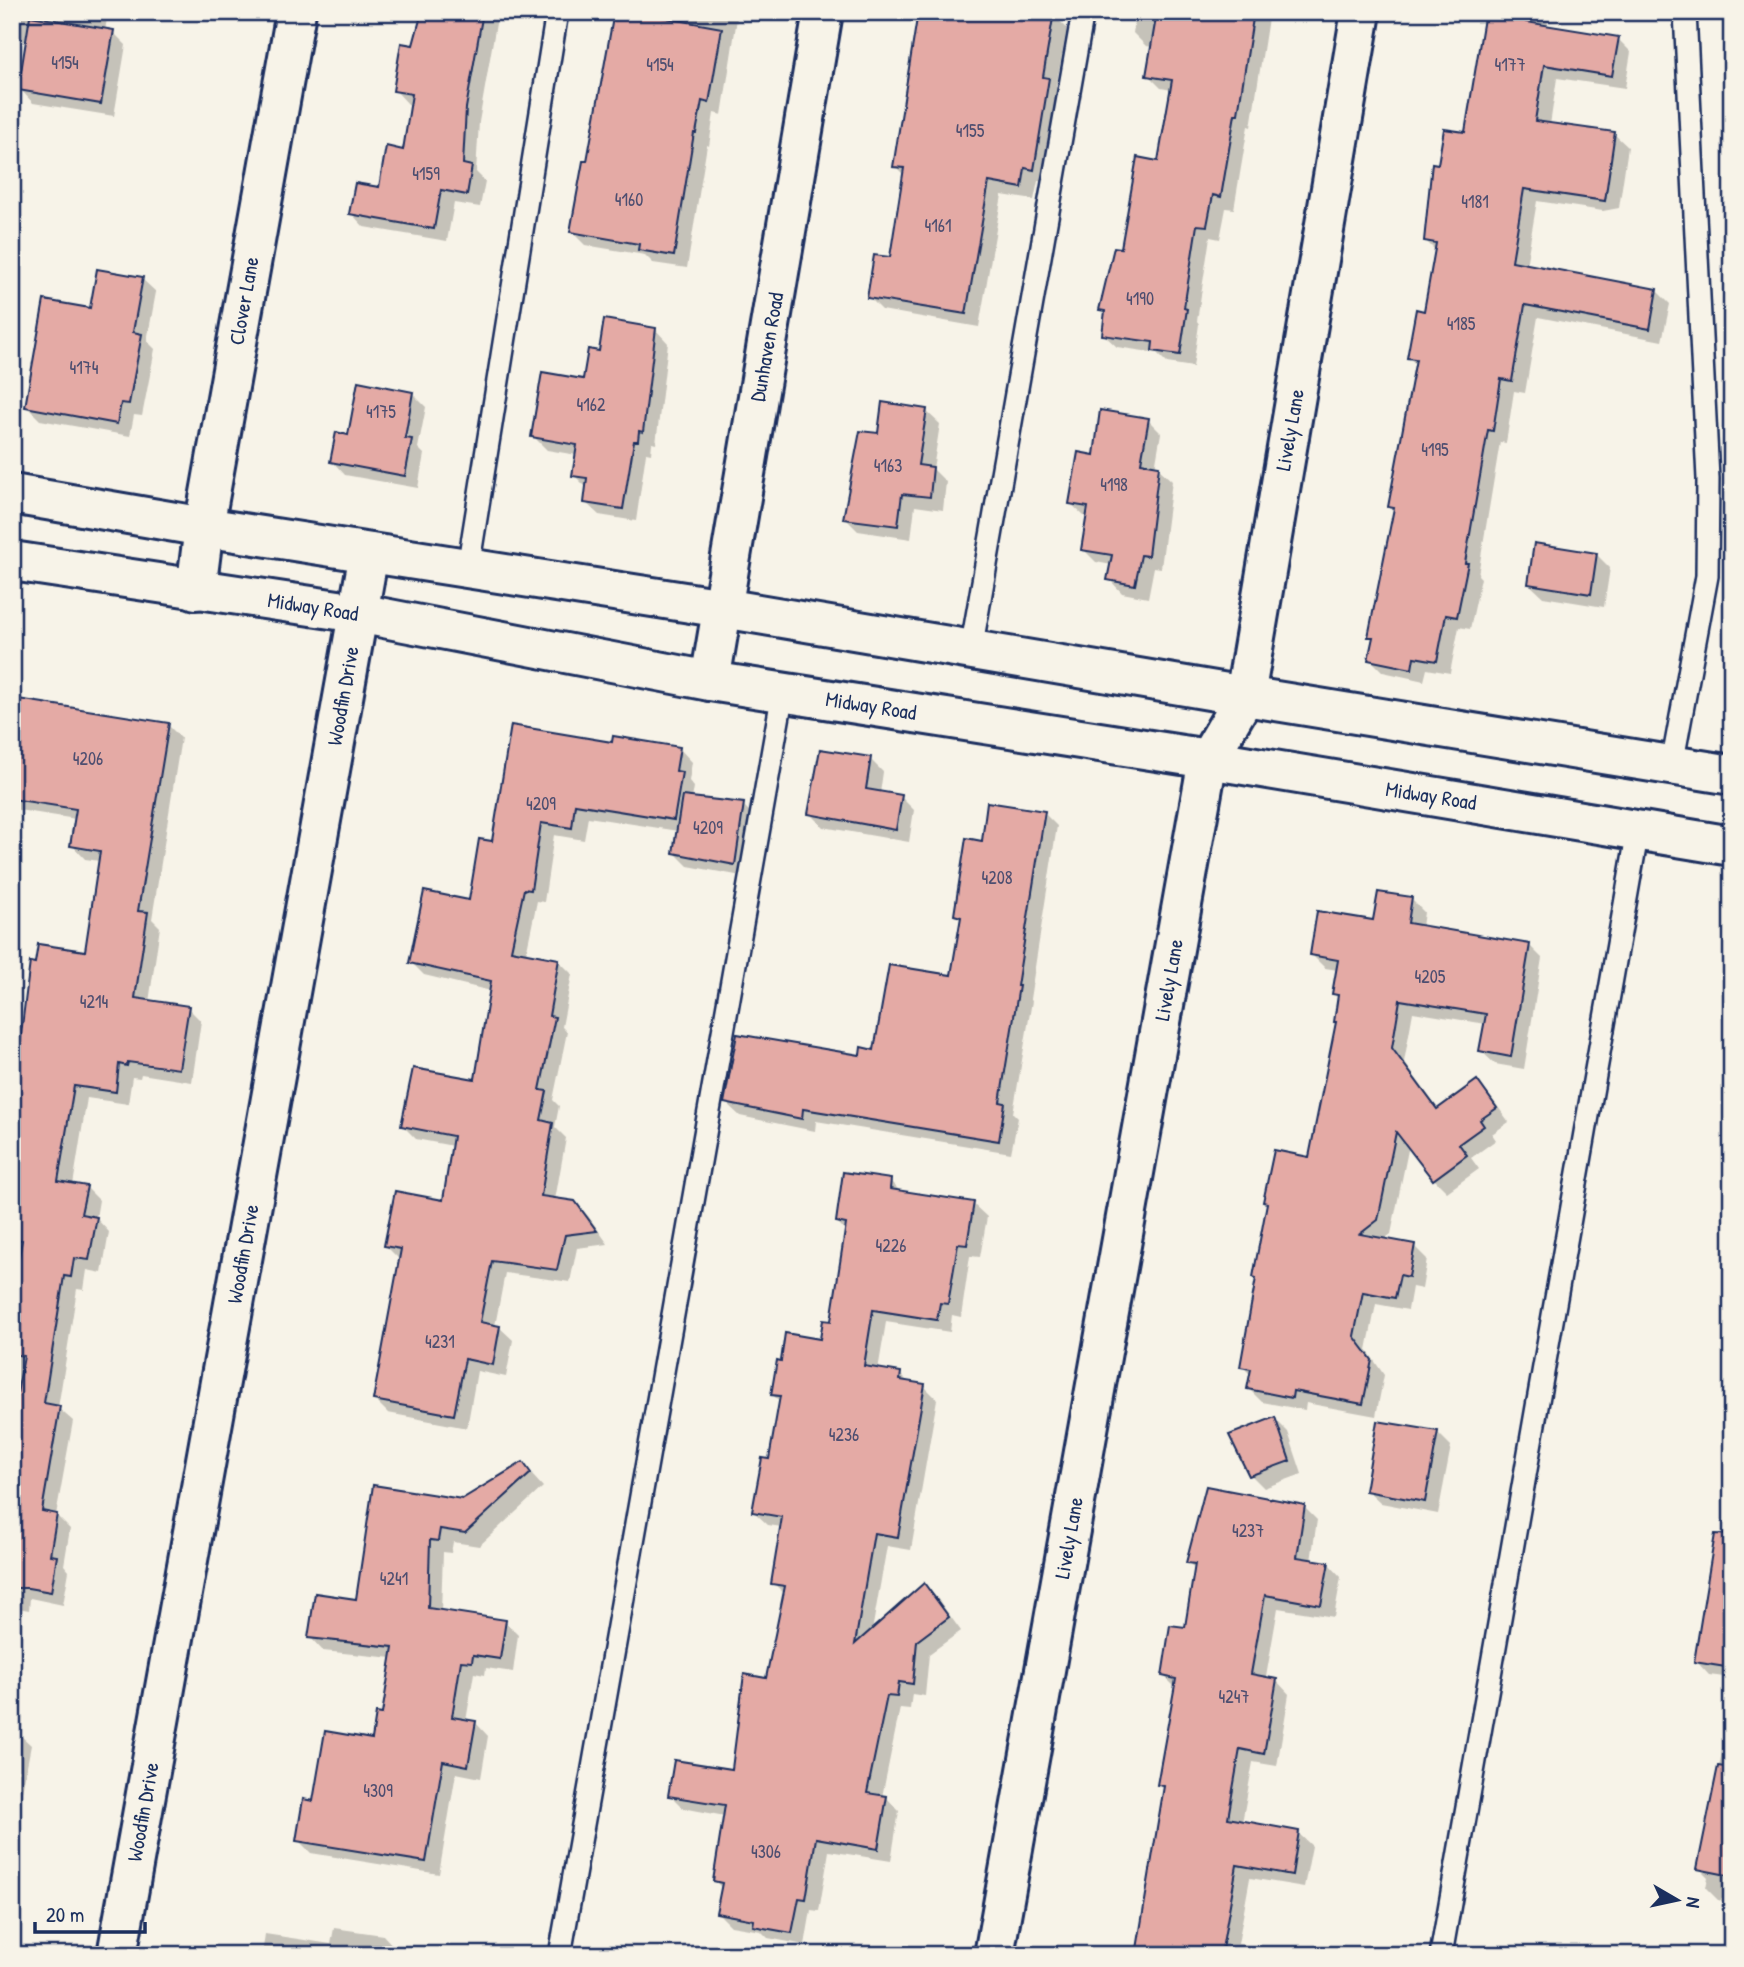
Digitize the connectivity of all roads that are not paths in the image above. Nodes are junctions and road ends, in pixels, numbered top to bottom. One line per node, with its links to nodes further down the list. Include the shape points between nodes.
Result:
1 (296, 12): 8 (street, Clover Lane)
2 (557, 12): 11 (lane)
3 (823, 12): 13 (street, Dunhaven Road)
4 (1083, 12): 15 (lane)
5 (1361, 12): 18 (street, Lively Lane)
6 (1685, 12): 20 (lane, via 1708,479 1707,576)
7 (12, 494): 8 (street)
8 (204, 527): 9 (street); 12 (street, Clover Lane)
9 (369, 553): 11 (street); 14 (street, Woodfin Drive)
10 (12, 561): 12 (street, Midway Road)
11 (467, 568): 13 (street)
12 (196, 590): 14 (street, Midway Road)
13 (723, 608): 15 (street); 16 (street, Dunhaven Road)
14 (358, 613): 16 (street, Midway Road); 24 (street, Woodfin Drive)
15 (971, 650): 18 (street)
16 (710, 681): 17 (street, Midway Road)
17 (783, 692): 19 (street, Midway Road); 25 (lane)
18 (1245, 696): 19 (street, Lively Lane); 20 (street)
19 (1208, 759): 22 (street, Midway Road); 26 (street, Lively Lane)
20 (1672, 765): 21 (street)
21 (1732, 775)
22 (1638, 830): 23 (street, Midway Road); 27 (lane)
23 (1732, 846)
24 (117, 1955)
25 (560, 1955)
26 (994, 1955)
27 (1441, 1955)

